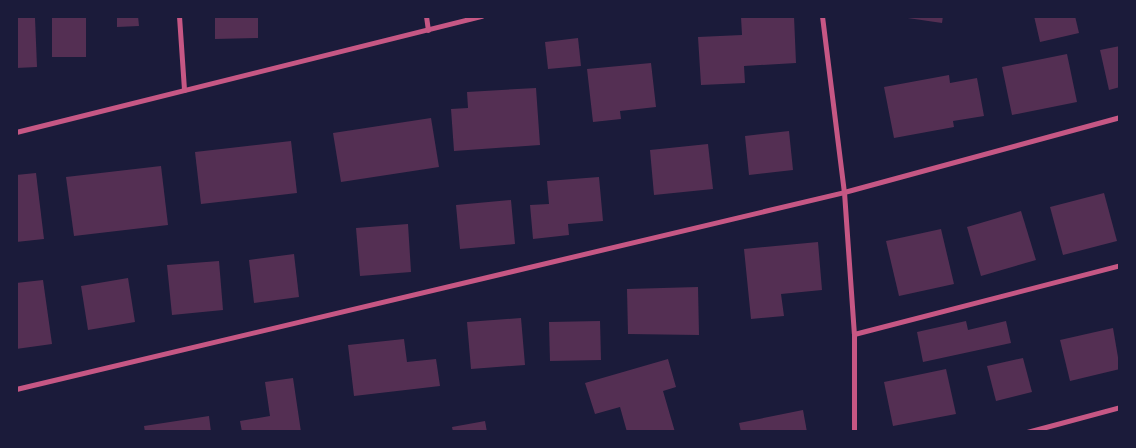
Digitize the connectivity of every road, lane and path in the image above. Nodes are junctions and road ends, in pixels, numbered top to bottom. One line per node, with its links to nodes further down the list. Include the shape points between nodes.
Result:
1 (179, 16): 6 (street)
2 (426, 16): 5 (street)
3 (482, 16): 5 (street)
4 (822, 16): 9 (street)
5 (428, 30): 6 (street)
6 (184, 90): 8 (street)
7 (1120, 117): 9 (street)
8 (16, 132)
9 (844, 192): 11 (street); 12 (street)
10 (1120, 265): 11 (street)
11 (854, 334): 14 (street)
12 (16, 389)
13 (1120, 407): 15 (street)
14 (854, 432)
15 (1027, 432)

